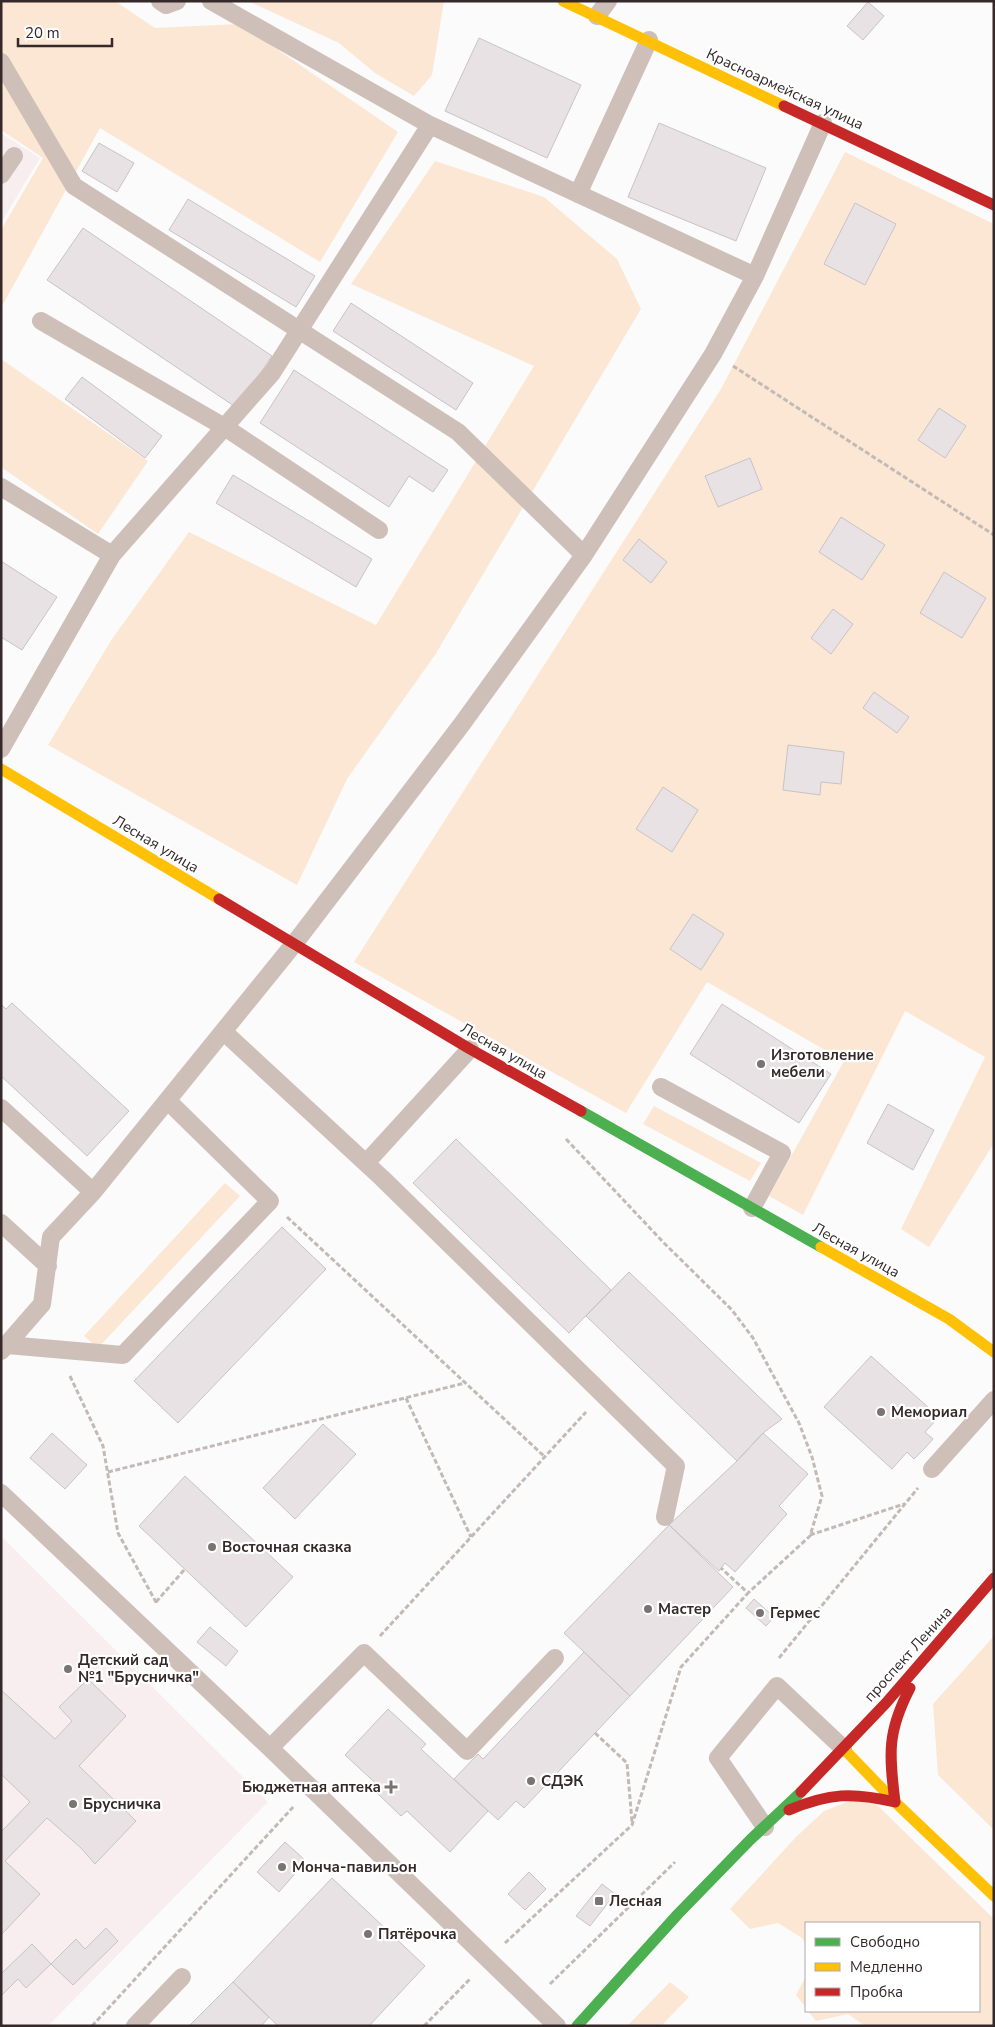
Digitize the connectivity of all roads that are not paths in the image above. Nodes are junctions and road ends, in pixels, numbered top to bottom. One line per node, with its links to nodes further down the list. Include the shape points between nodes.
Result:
1 (160, 1): 2 (lane, via 166,5)
2 (177, 1)
3 (211, 1): 10 (lane)
4 (563, 1): 6 (street, Красноармейская улица)
5 (608, 1): 6 (lane)
6 (596, 16): 7 (street, Красноармейская улица)
7 (649, 40): 9 (street, Красноармейская улица); 13 (lane)
8 (1, 62): 17 (lane, via 74,186)
9 (823, 123): 14 (street, Красноармейская улица); 15 (lane)
10 (430, 125): 13 (lane); 17 (lane)
11 (14, 156): 12 (lane)
12 (1, 175)
13 (578, 194): 15 (lane)
14 (994, 205)
15 (755, 276): 22 (lane, via 713,354)
16 (41, 321): 18 (lane)
17 (298, 330): 18 (lane, via 272,373); 22 (lane, via 458,432)
18 (226, 428): 20 (lane); 21 (lane)
19 (1, 487): 21 (lane)
20 (380, 530)
21 (112, 555): 23 (lane)
22 (584, 555): 25 (lane, via 462,724)
23 (1, 748)
24 (1, 769): 25 (street, Лесная улица)
25 (294, 944): 26 (lane); 27 (street, Лесная улица)
26 (224, 1032): 29 (lane); 31 (lane)
27 (470, 1050): 31 (lane); 33 (street, Лесная улица)
28 (661, 1086): 33 (lane, via 782,1153)
29 (168, 1101): 32 (lane); 36 (lane, via 270,1202 123,1355)
30 (1, 1108): 32 (lane)
31 (366, 1163): 41 (lane, via 676,1466)
32 (93, 1192): 35 (lane, via 51,1237)
33 (752, 1208): 37 (street, Лесная улица, via 949,1319)
34 (1, 1223): 35 (lane)
35 (48, 1266): 36 (lane, via 42,1304)
36 (4, 1348)
37 (994, 1352)
38 (994, 1400): 39 (lane)
39 (932, 1469)
40 (1, 1493): 45 (lane)
41 (665, 1518)
42 (994, 1578): 44 (street, проспект Ленина)
43 (555, 1658): 45 (lane, via 467,1751 364,1653)
44 (925, 1660): 46 (street, проспект Ленина); 47 (street, via 896,1712 888,1749)
45 (270, 1748): 53 (lane)
46 (843, 1748): 47 (street); 48 (street, проспект Ленина); 49 (lane, via 777,1686 718,1758)
47 (895, 1802): 48 (street, via 860,1793 830,1794); 50 (street)
48 (779, 1815): 49 (street)
49 (765, 1827): 54 (street, via 678,1914)
50 (994, 1896)
51 (182, 1977): 52 (lane)
52 (135, 2026)
53 (557, 2026)
54 (577, 2026)

